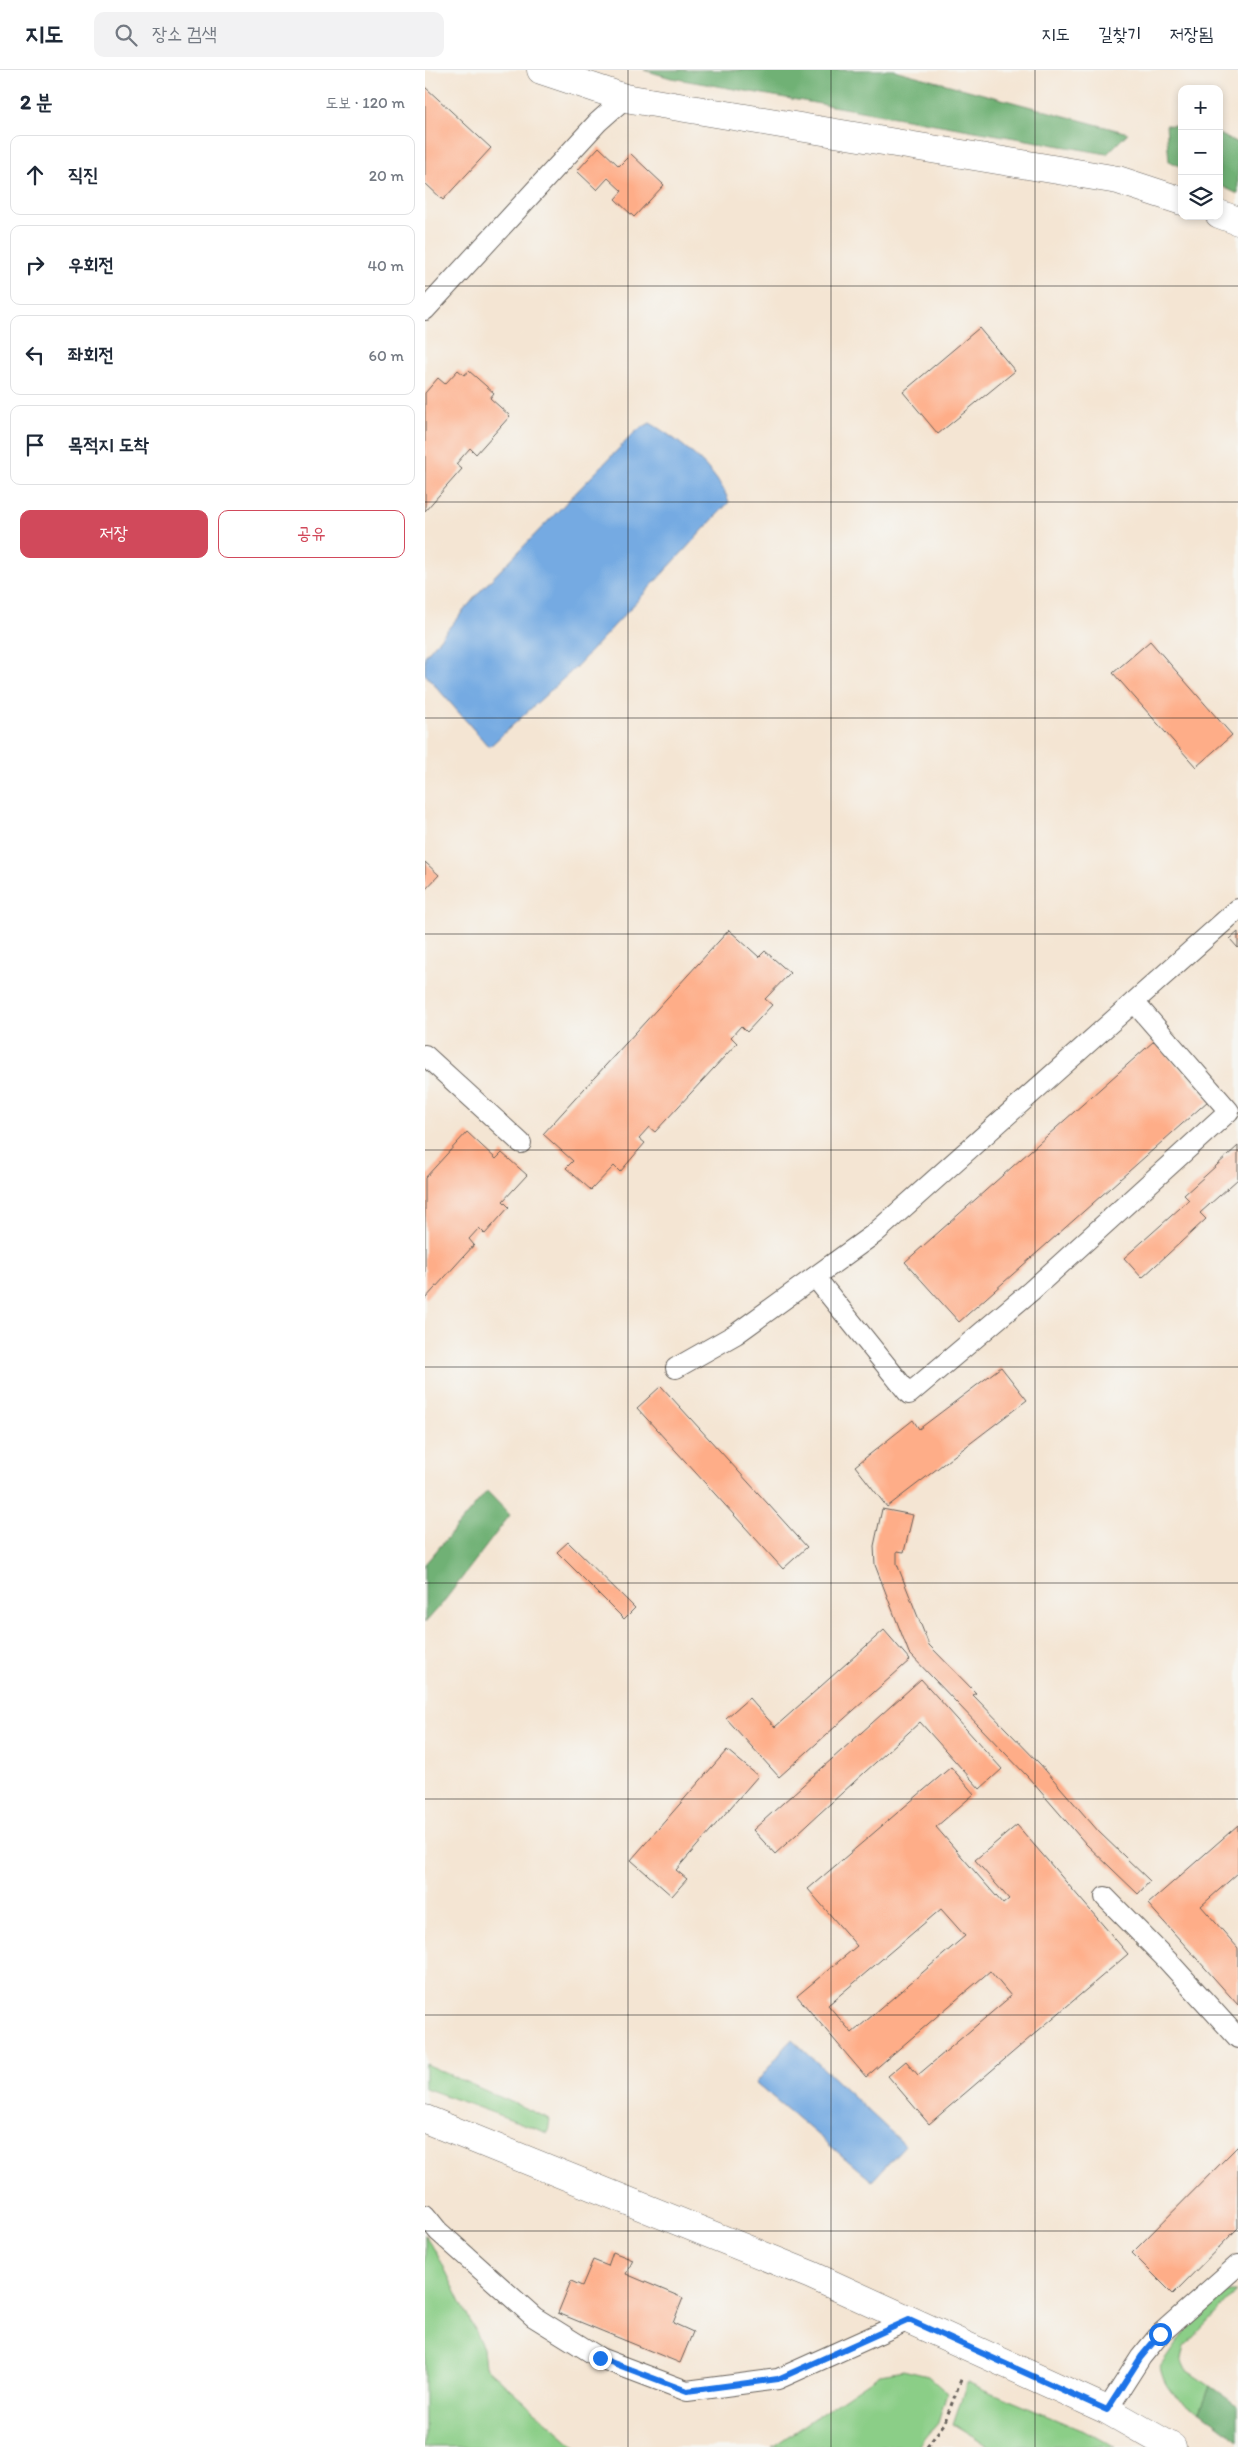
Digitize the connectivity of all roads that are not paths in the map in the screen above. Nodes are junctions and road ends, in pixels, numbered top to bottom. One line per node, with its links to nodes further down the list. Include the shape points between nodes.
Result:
1 (541, 70): 2 (main road)
2 (625, 98): 3 (main road, via 1118,180); 6 (lane, via 598,122)
3 (1178, 201)
4 (1223, 215): 5 (main road)
5 (1238, 220)
6 (425, 310)
7 (1238, 909): 8 (lane)
8 (1134, 1002): 11 (lane, via 874,1234); 11 (lane, via 1229,1111 1031,1291 909,1394)
9 (425, 1055): 10 (lane)
10 (521, 1143)
11 (815, 1277): 12 (lane, via 736,1334)
12 (676, 1368)
13 (1105, 1898): 14 (lane)
14 (1238, 2038)
15 (425, 2119): 18 (main road, via 811,2276)
16 (425, 2215): 18 (lane, via 438,2231 534,2317 600,2358 687,2391 778,2379)
17 (1238, 2265): 19 (lane, via 1160,2334)
18 (909, 2320): 19 (main road)
19 (1107, 2410): 20 (main road)
20 (1172, 2447)

